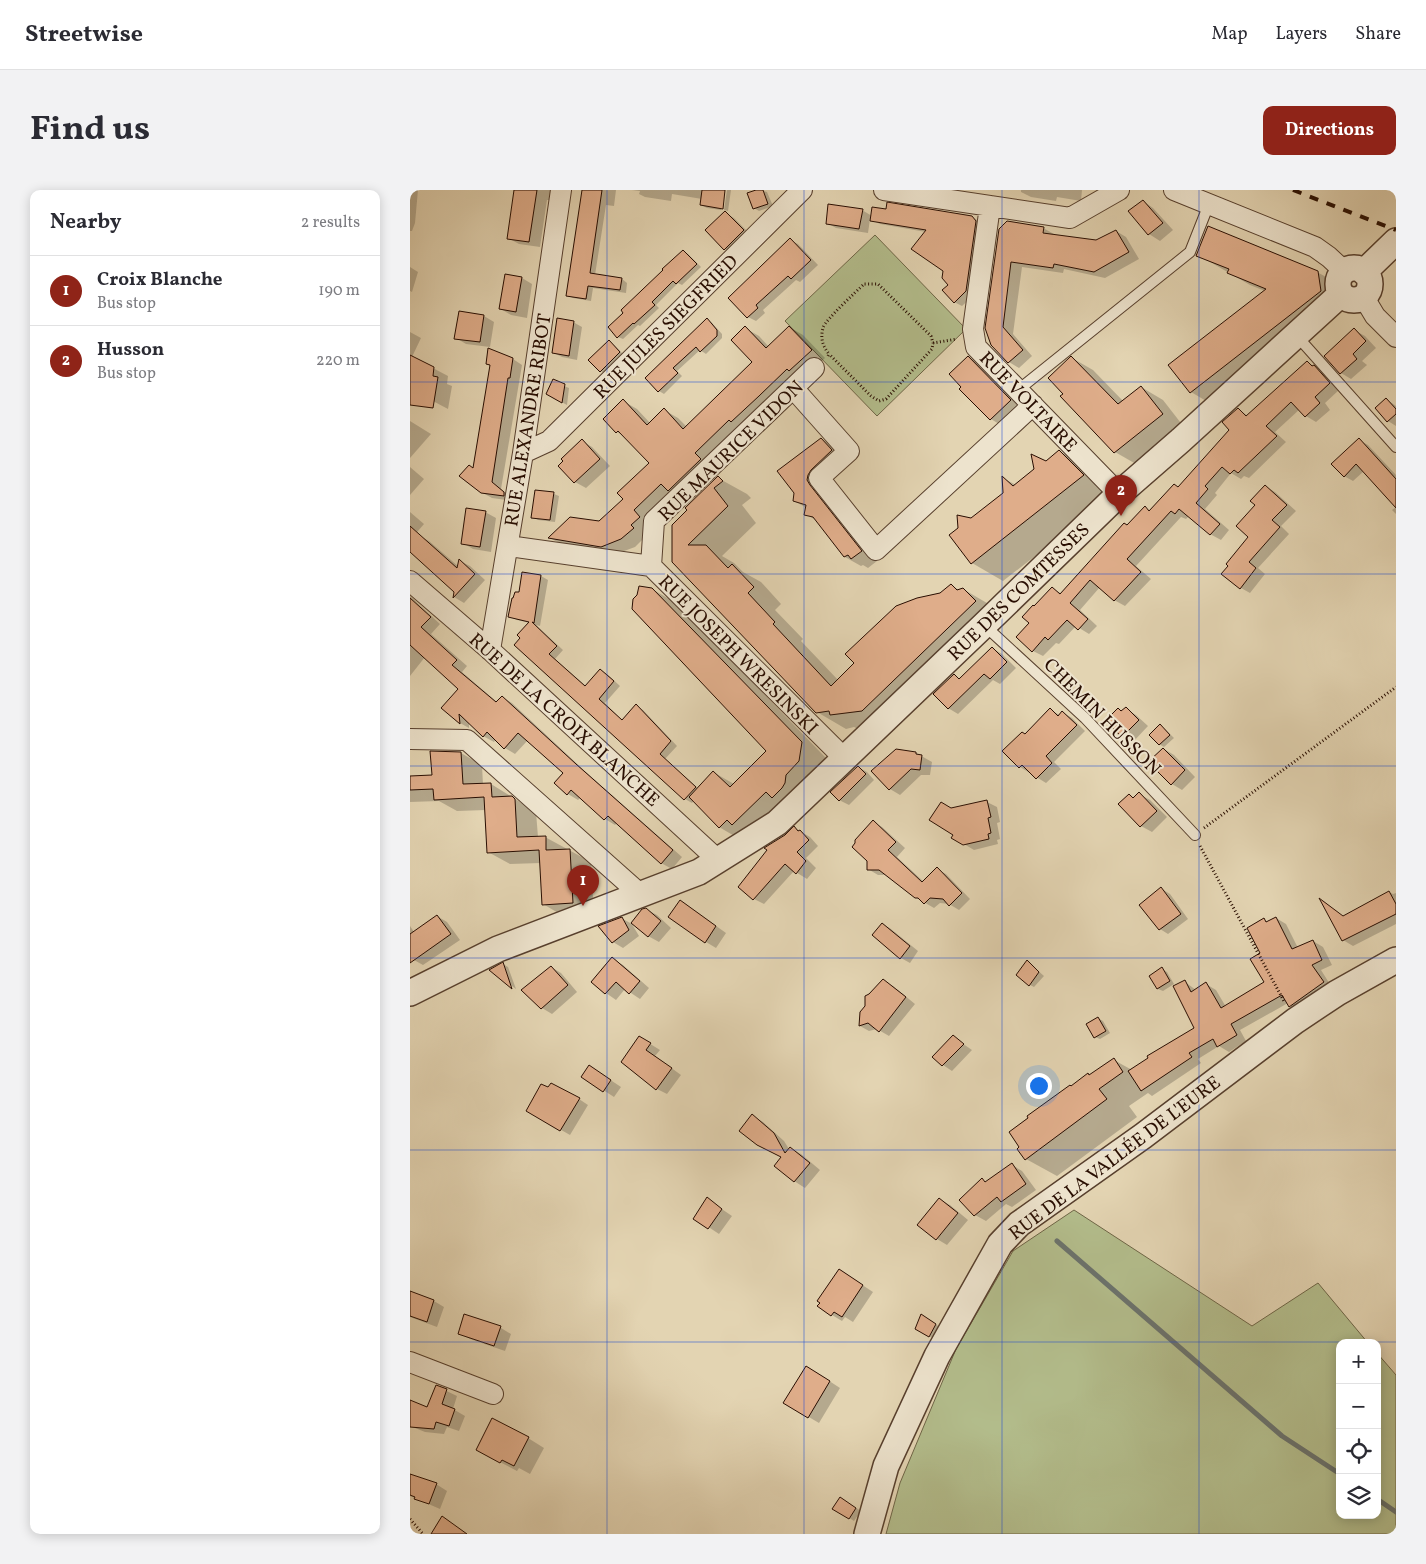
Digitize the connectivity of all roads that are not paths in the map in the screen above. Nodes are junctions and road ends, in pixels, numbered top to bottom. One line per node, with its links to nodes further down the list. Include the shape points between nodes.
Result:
1 (561, 190): 17 (street, RUE ALEXANDRE RIBOT)
2 (802, 190): 17 (street, RUE JULES SIEGFRIED, via 549,441)
3 (884, 190): 7 (street)
4 (1119, 190): 7 (street, via 1070,218)
5 (1174, 190): 6 (street)
6 (1209, 204): 9 (street, via 1315,247); 14 (lane, via 1190,252)
7 (990, 206): 14 (street, RUE VOLTAIRE, via 972,329 976,347)
8 (1391, 246): 9 (street, RUE DES COMTESSES)
9 (1353, 283): 10 (street, RUE DES COMTESSES); 11 (street, via 1375,316)
10 (1296, 336): 16 (lane); 18 (street, RUE DES COMTESSES)
11 (1396, 338)
12 (814, 368): 13 (street, RUE MAURICE VIDON)
13 (793, 388): 15 (street, via 849,451 819,478 876,550); 20 (street, RUE MAURICE VIDON, via 654,520)
14 (1018, 390): 15 (street, RUE VOLTAIRE)
15 (1033, 405): 18 (street, RUE VOLTAIRE)
16 (1396, 447)
17 (523, 453): 19 (street, RUE ALEXANDRE RIBOT)
18 (1119, 494): 22 (street, RUE DES COMTESSES)
19 (508, 546): 20 (street, RUE JOSEPH WRESINSKI); 23 (street, RUE ALEXANDRE RIBOT)
20 (652, 566): 25 (street, RUE JOSEPH WRESINSKI)
21 (410, 580): 23 (street, RUE DE LA CROIX BLANCHE)
22 (984, 625): 25 (street, RUE DES COMTESSES); 26 (lane, CHEMIN HUSSON, via 1085,718)
23 (490, 650): 27 (street, RUE DE LA CROIX BLANCHE)
24 (410, 740): 28 (street, via 468,740)
25 (838, 764): 27 (street, RUE DES COMTESSES, via 777,823)
26 (1195, 835)
27 (718, 860): 28 (street, RUE DES COMTESSES, via 699,872)
28 (640, 894): 30 (street, RUE DES COMTESSES, via 498,949)
29 (1396, 960): 33 (street, RUE DE LA VALLÉE DE L'EURE, via 1336,993 1295,1021 1143,1136 1019,1224 1000,1244 937,1356 890,1457)
30 (410, 993)
31 (410, 1362): 32 (street)
32 (493, 1394)
33 (867, 1534)

